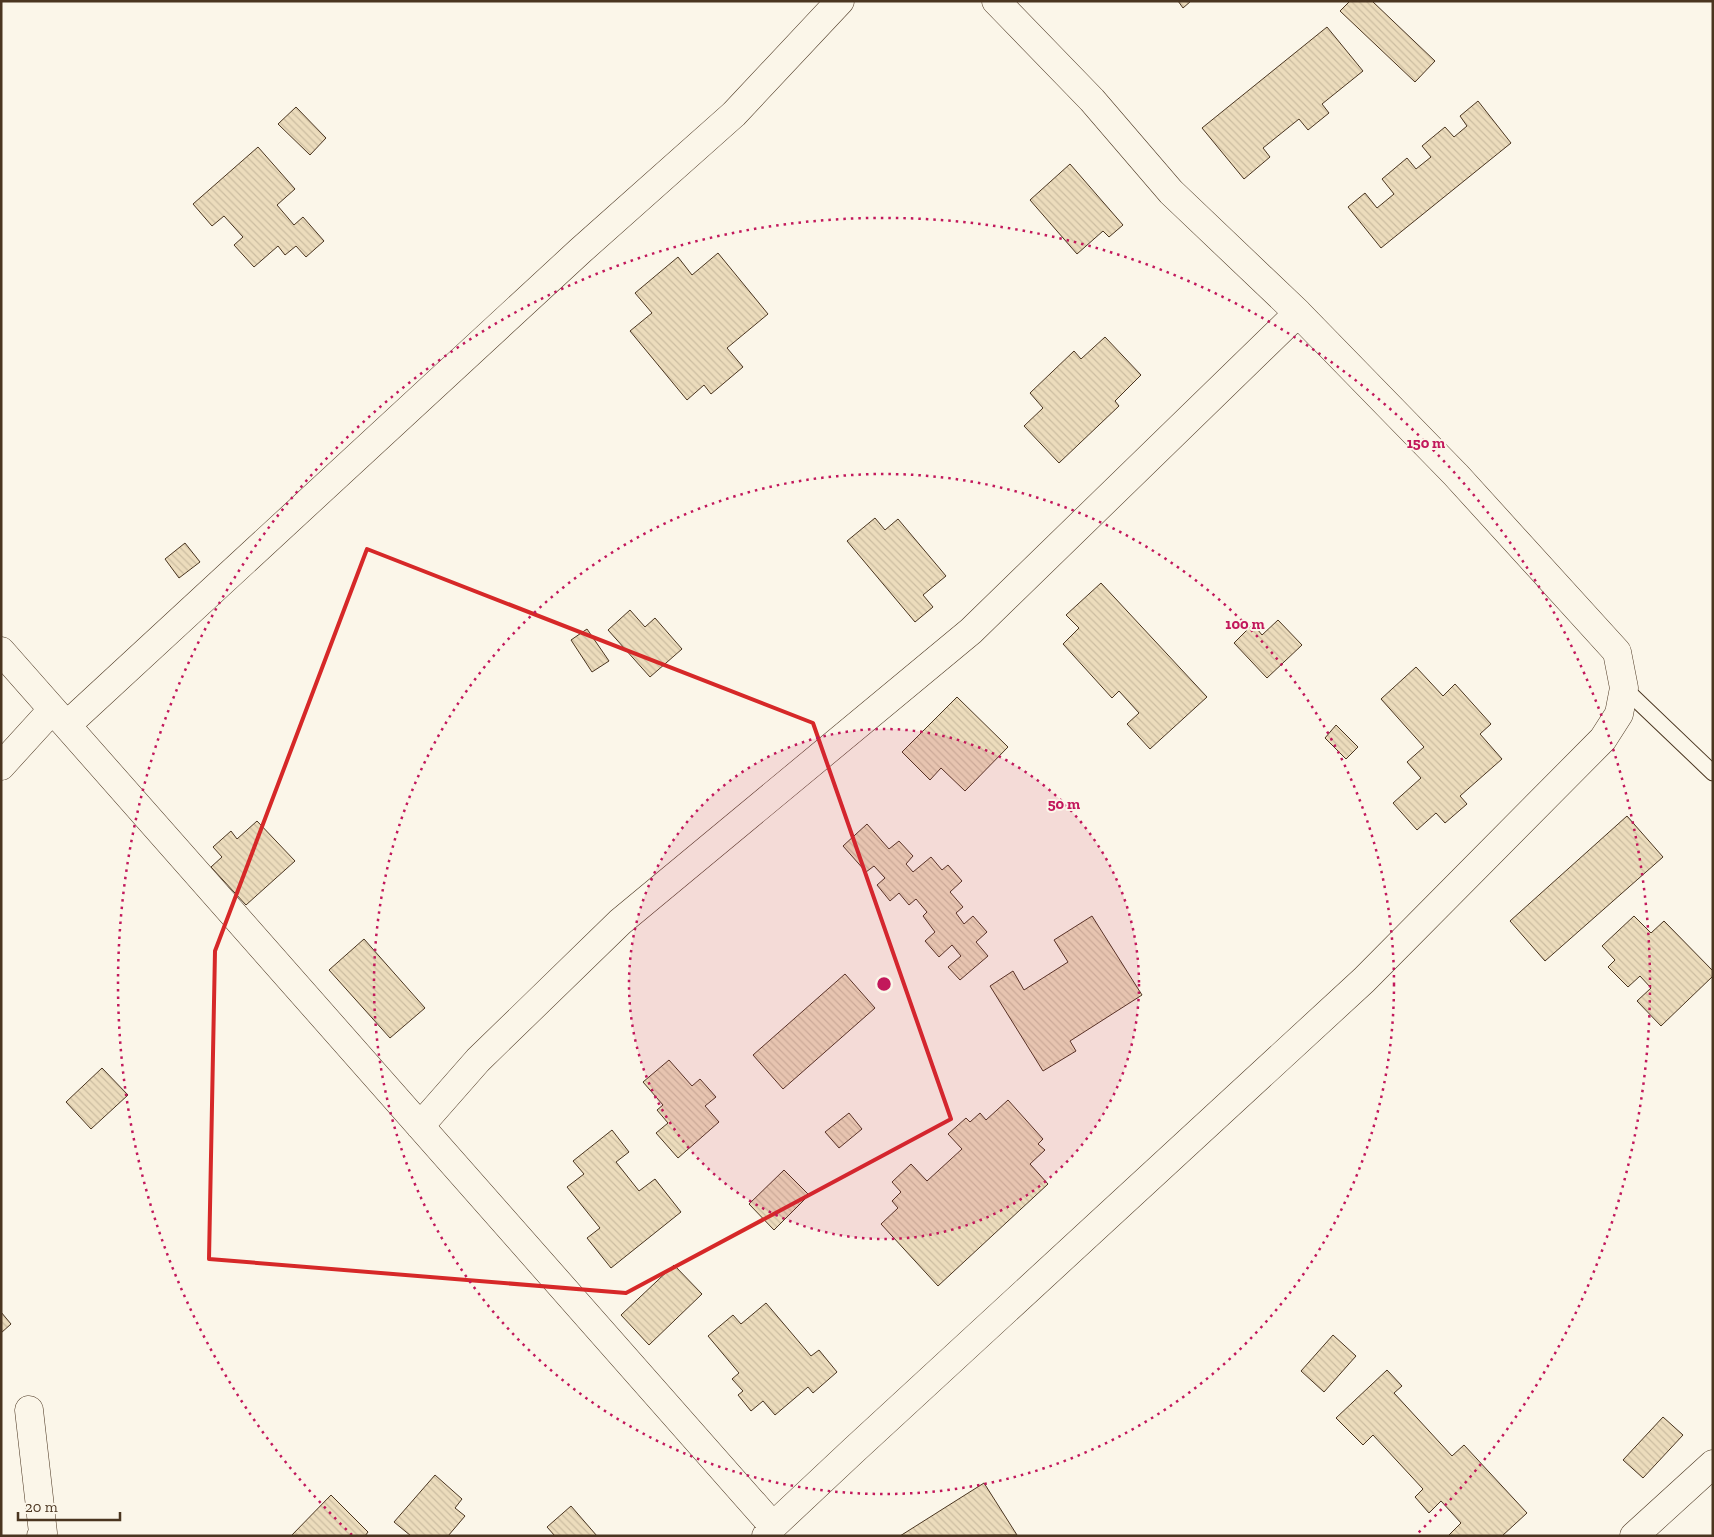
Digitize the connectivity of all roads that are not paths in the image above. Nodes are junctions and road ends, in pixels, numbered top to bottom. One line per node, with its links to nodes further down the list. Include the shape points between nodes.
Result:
1 (840, 1): 6 (street, via 734,114)
2 (996, 1): 3 (street, via 1092,100 1171,192)
3 (1298, 313): 5 (street, via 1501,522 1617,652); 9 (street, via 972,631 620,922 478,1060)
4 (1, 651): 6 (street)
5 (1624, 688): 8 (lane); 12 (street, via 1619,714 1603,739 1364,980)
6 (60, 717): 7 (street); 9 (street)
7 (1, 766)
8 (1713, 773)
9 (420, 1126): 12 (street)
10 (28, 1410): 13 (street)
11 (1713, 1464): 14 (street)
12 (770, 1533)
13 (41, 1536)
14 (1634, 1536)

